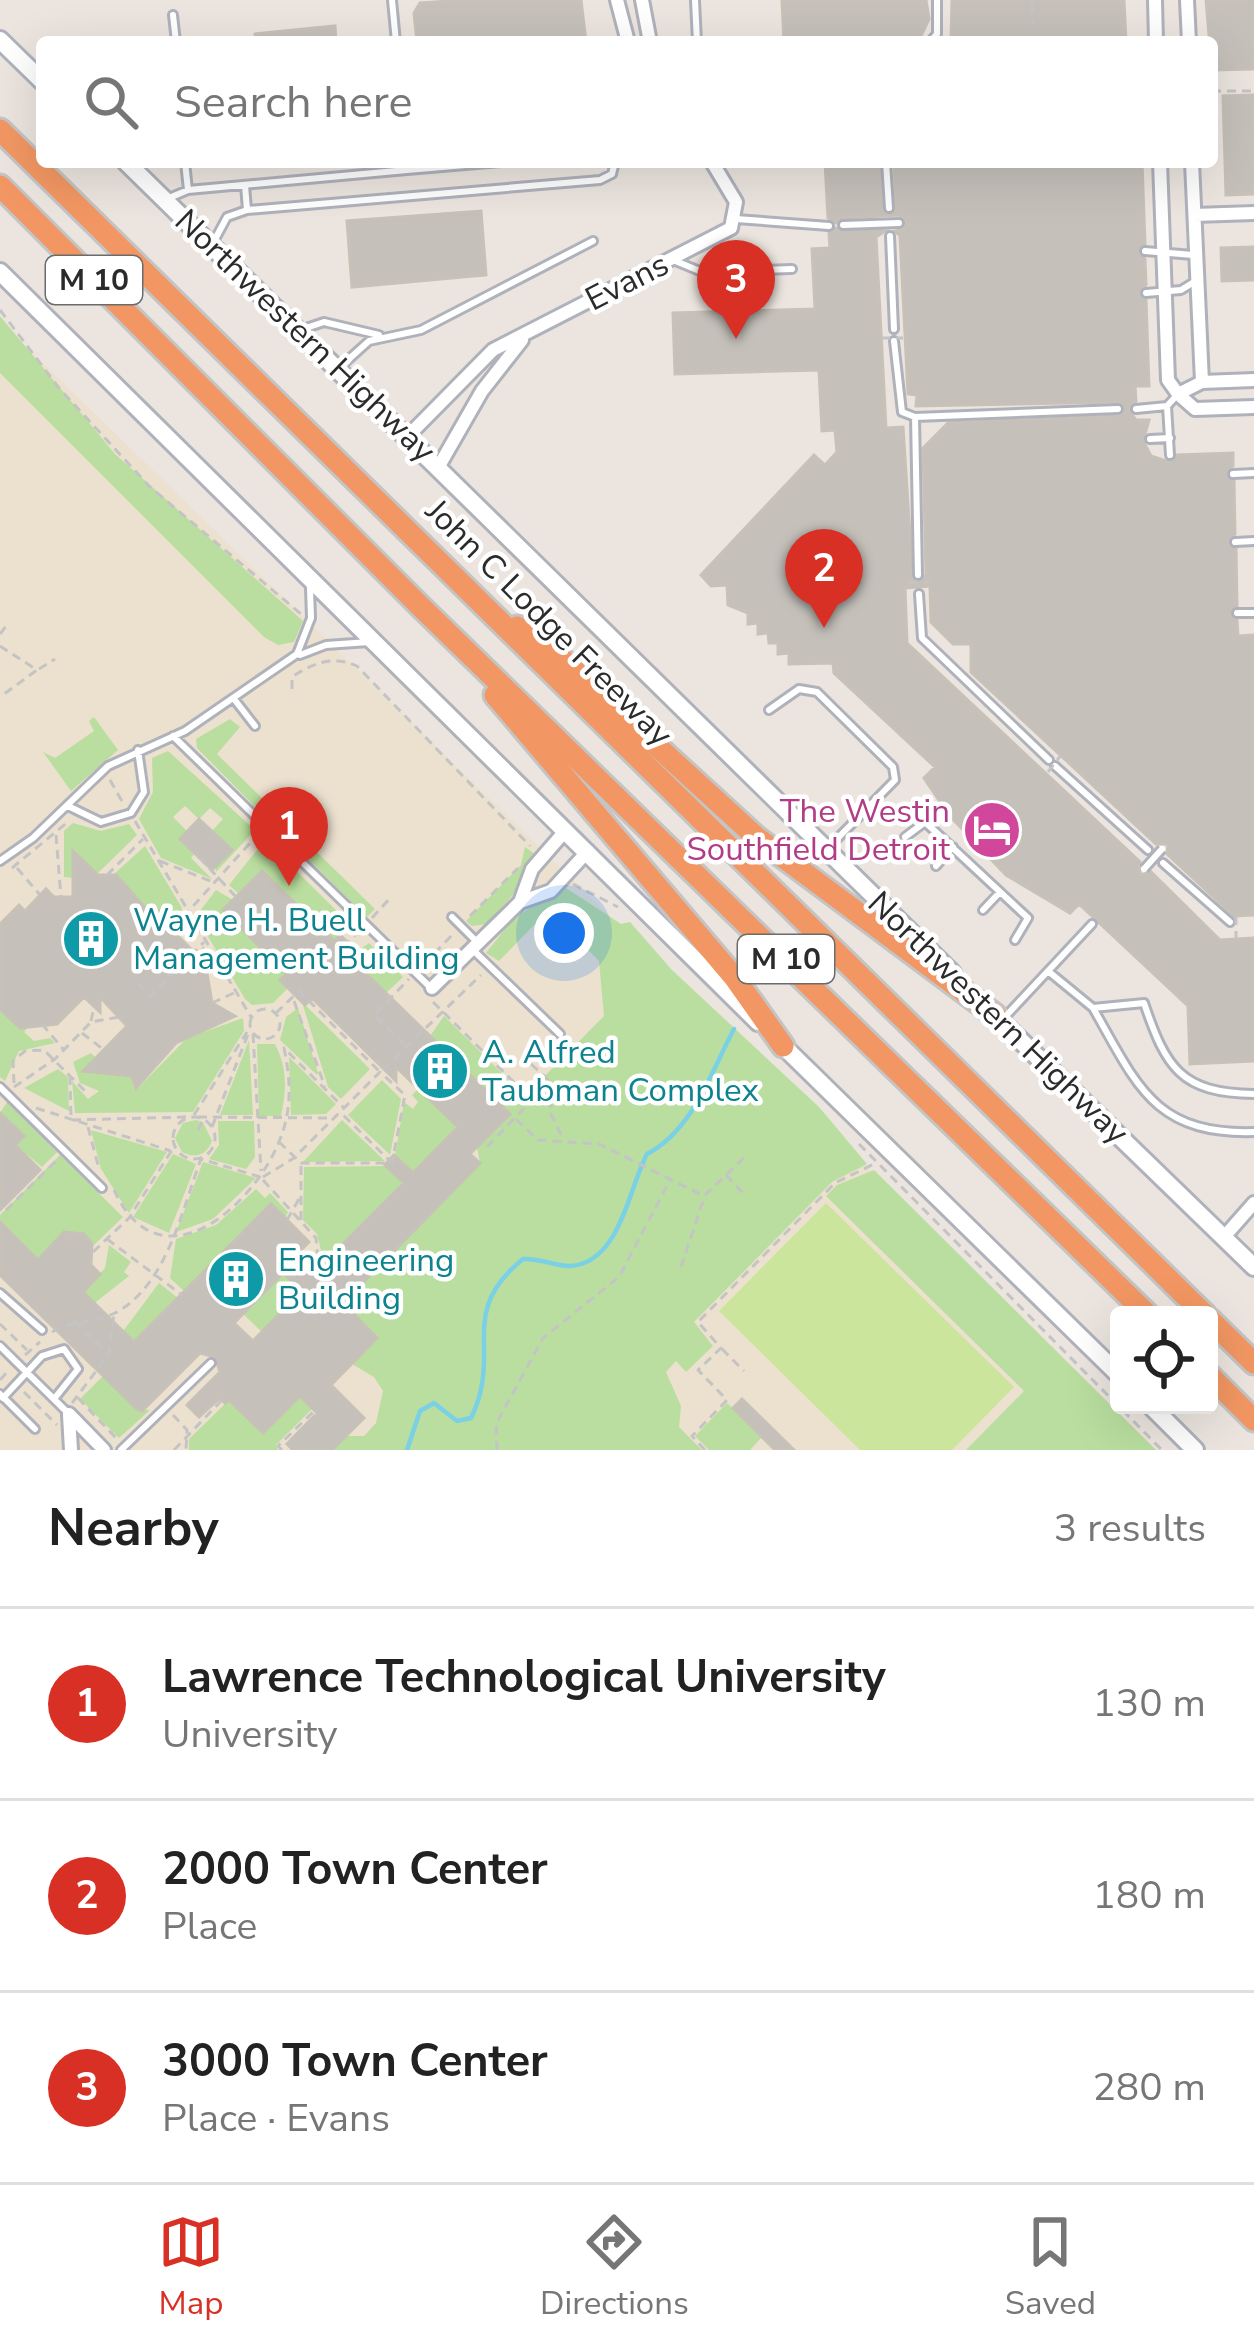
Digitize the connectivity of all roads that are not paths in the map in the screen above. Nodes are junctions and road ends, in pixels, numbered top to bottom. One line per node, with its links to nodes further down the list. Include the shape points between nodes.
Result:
1 (392, 0): 10 (lane)
2 (617, 0): 11 (street)
3 (642, 0): 12 (street)
4 (695, 0): 13 (lane)
5 (937, 0): 14 (lane)
6 (1155, 0): 15 (street)
7 (1187, 0): 16 (street)
8 (173, 15): 9 (lane)
9 (175, 36)
10 (395, 36)
11 (626, 36)
12 (649, 36)
13 (697, 36)
14 (935, 36)
15 (1156, 36)
16 (1189, 36)
17 (0, 40): 18 (main road)
18 (36, 76)
19 (0, 130): 20 (highway, John C Lodge Freeway / M 10)
20 (36, 165)
21 (39, 168): 83 (highway, John C Lodge Freeway / M 10)
22 (132, 168): 33 (main road, Northwestern Highway)
23 (186, 168): 32 (lane)
24 (389, 168): 30 (lane)
25 (614, 168): 35 (lane, via 600,180)
26 (716, 168): 38 (street, via 736,202)
27 (886, 168): 34 (lane)
28 (1160, 168): 46 (street)
29 (1192, 168): 37 (street)
30 (245, 185): 32 (lane); 35 (lane)
31 (0, 186): 80 (highway, M 10)
32 (188, 190): 33 (lane)
33 (165, 199): 44 (main road, Northwestern Highway)
34 (889, 208)
35 (247, 210): 44 (lane, via 227,217)
36 (1254, 213): 37 (street)
37 (1195, 215): 47 (street)
38 (736, 219): 41 (lane); 48 (street, Evans)
39 (899, 224): 40 (lane)
40 (843, 225)
41 (829, 226)
42 (890, 236): 54 (lane)
43 (593, 241): 56 (lane, via 421,330)
44 (212, 246): 55 (main road, Northwestern Highway)
45 (1145, 250): 46 (lane)
46 (1163, 250): 47 (lane); 53 (street)
47 (1196, 256): 51 (street)
48 (673, 260): 49 (lane, via 702,272); 57 (street, Evans)
49 (792, 269)
50 (0, 272): 78 (main road)
51 (1197, 280): 53 (lane); 61 (street)
52 (1146, 293): 53 (lane)
53 (1164, 293): 62 (street, via 1168,380)
54 (894, 329)
55 (297, 332): 56 (lane, via 324,322); 59 (main road, Northwestern Highway)
56 (383, 336): 59 (lane)
57 (522, 339): 68 (street, Evans, via 481,360); 72 (street, Evans)
58 (899, 339): 67 (lane, via 897,402)
59 (338, 370): 68 (main road, Northwestern Highway)
60 (1254, 380): 61 (street)
61 (1202, 382): 62 (street)
62 (1178, 394): 63 (lane); 64 (street, via 1195,409)
63 (1167, 406): 66 (lane); 69 (lane)
64 (1254, 406)
65 (1118, 409): 67 (lane)
66 (1136, 409)
67 (915, 417): 77 (lane)
68 (407, 436): 72 (main road, Northwestern Highway)
69 (1170, 438): 70 (lane); 71 (lane)
70 (1150, 439)
71 (1170, 455)
72 (440, 466): 95 (main road, Northwestern Highway)
73 (1254, 473): 74 (lane)
74 (1234, 474)
75 (1254, 541): 76 (lane)
76 (1235, 542)
77 (918, 575)
78 (309, 577): 84 (main road); 85 (lane, via 310,624)
79 (919, 595): 97 (lane, via 922,638)
80 (421, 607): 116 (highway, via 734,977); 125 (highway, M 10)
81 (1237, 613): 82 (lane)
82 (1254, 613)
83 (493, 614): 114 (highway, via 542,641 756,837); 126 (highway, John C Lodge Freeway / M 10)
84 (376, 642): 85 (lane); 92 (main road)
85 (294, 656): 86 (lane)
86 (234, 699): 88 (lane); 89 (lane)
87 (769, 710): 95 (lane, via 799,689 817,692 892,767 895,780)
88 (255, 726)
89 (173, 736): 90 (lane); 112 (lane)
90 (138, 750): 91 (lane); 91 (lane, via 145,792 132,816 100,822)
91 (68, 806): 99 (lane)
92 (566, 830): 98 (main road); 104 (street, via 532,869)
93 (905, 837): 94 (lane, via 925,821)
94 (953, 848): 101 (lane); 103 (lane)
95 (827, 849): 114 (main road, Northwestern Highway)
96 (1162, 849): 102 (lane, bridge)
97 (1148, 850)
98 (589, 851): 104 (street, via 551,891); 116 (main road)
99 (0, 861)
100 (1162, 862): 107 (lane)
101 (936, 866)
102 (1144, 869)
103 (1000, 892): 105 (lane); 109 (lane, via 1028,918)
104 (520, 902): 110 (street)
105 (983, 910)
106 (452, 917): 110 (lane)
107 (1233, 919)
108 (1092, 924): 111 (lane)
109 (1015, 940)
110 (476, 947): 112 (street); 115 (lane)
111 (1048, 971): 113 (lane); 114 (lane)
112 (428, 991)
113 (1093, 1007): 118 (lane, via 1144,1003 1178,1076 1221,1094); 119 (lane, via 1147,1098 1173,1120 1212,1133)
114 (998, 1018): 122 (main road, Northwestern Highway)
115 (560, 1034)
116 (783, 1046): 132 (main road)
117 (0, 1087): 120 (lane)
118 (1254, 1094)
119 (1254, 1132)
120 (102, 1188)
121 (1254, 1203): 122 (street)
122 (1223, 1237): 123 (main road, Northwestern Highway)
123 (1251, 1257)
124 (0, 1293): 128 (lane)
125 (1139, 1306)
126 (1196, 1306)
127 (1218, 1328): 130 (highway, John C Lodge Freeway / M 10)
128 (41, 1329)
129 (0, 1346): 133 (lane)
130 (1254, 1363)
131 (211, 1364): 141 (lane)
132 (1110, 1366)
133 (26, 1372): 135 (lane); 136 (lane); 136 (lane, via 54,1349 72,1354 76,1376)
134 (1218, 1384): 139 (highway)
135 (2, 1396): 140 (lane)
136 (54, 1399): 137 (lane)
137 (69, 1414): 142 (street); 143 (street)
138 (1159, 1414): 144 (main road)
139 (1254, 1420)
140 (35, 1429)
141 (123, 1448)
142 (71, 1450)
143 (104, 1450)
144 (1195, 1450)

